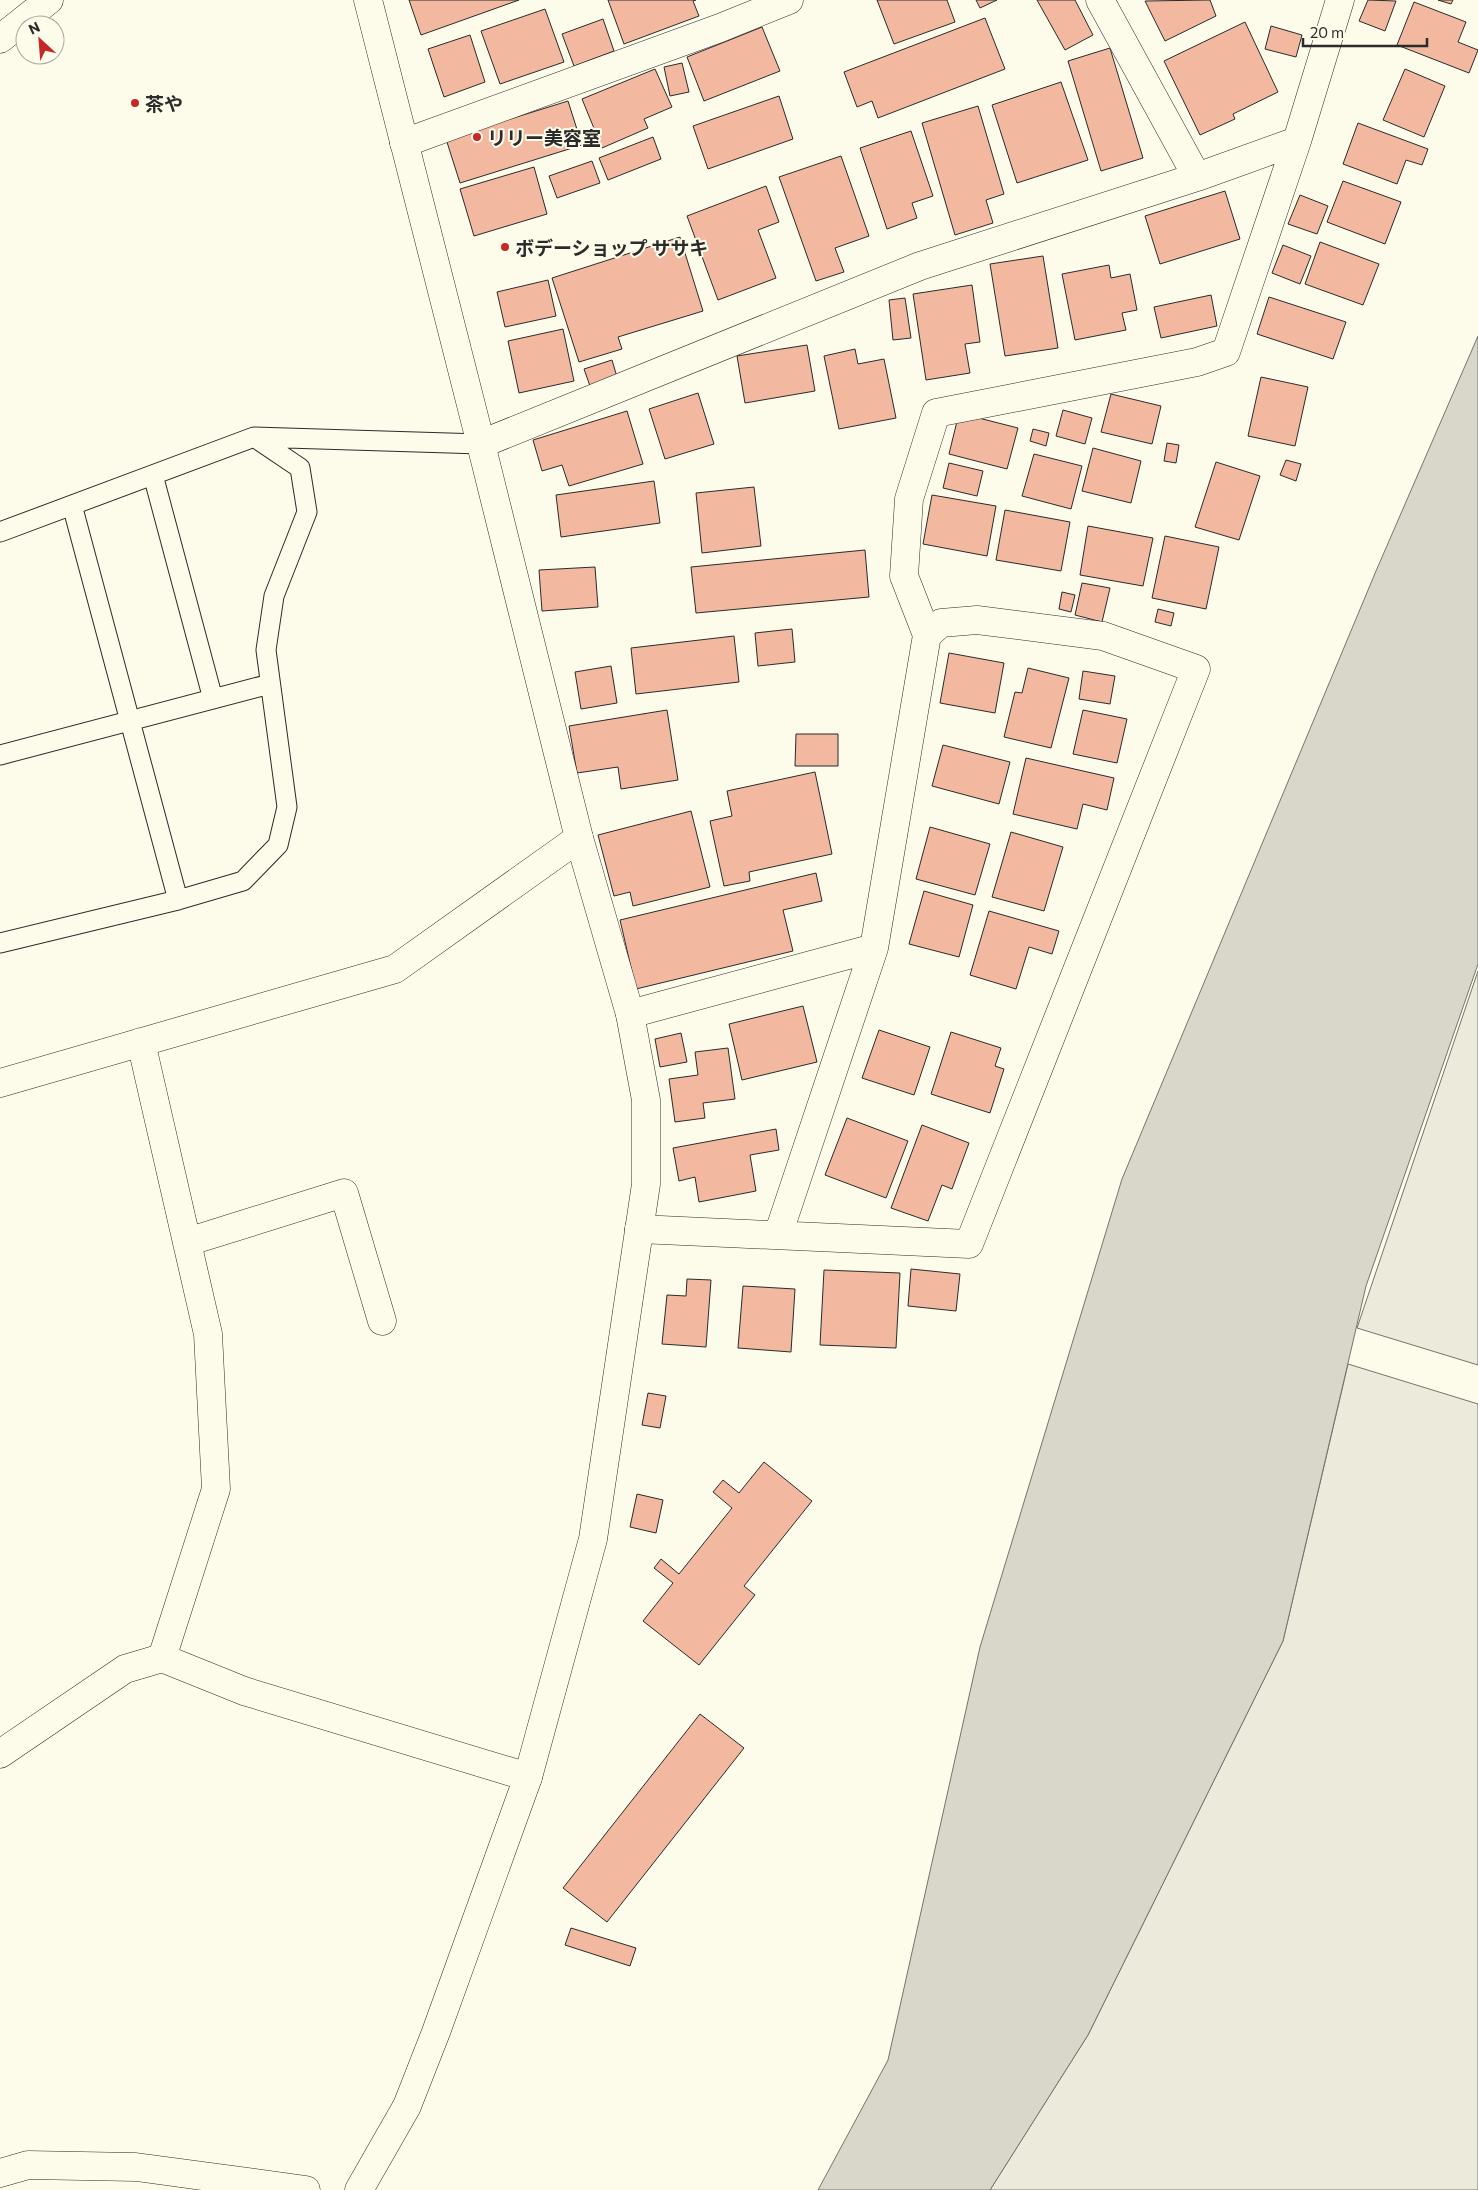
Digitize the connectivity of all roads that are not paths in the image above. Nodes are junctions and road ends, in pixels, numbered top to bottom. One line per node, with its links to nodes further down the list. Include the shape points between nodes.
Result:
1 (49, 0): 6 (street)
2 (368, 0): 8 (street)
3 (789, 0): 8 (street)
4 (1100, 0): 9 (street)
5 (1340, 0): 7 (street)
6 (0, 38)
7 (1298, 141): 9 (street); 15 (street, via 1226,352 1197,362 936,413 909,499 904,576)
8 (404, 143): 11 (street)
9 (1197, 177): 11 (street, via 920,266)
10 (254, 437): 11 (lane); 12 (lane); 16 (lane, via 300,468 307,512 274,596 266,650)
11 (482, 444): 20 (street)
12 (153, 475): 13 (lane); 17 (lane)
13 (72, 505): 14 (lane); 18 (lane)
14 (0, 532)
15 (927, 635): 23 (street); 28 (street, via 941,623 977,620 1103,636 1196,669 969,1244)
16 (270, 684): 17 (lane); 21 (lane, via 287,807 278,845 243,882)
17 (213, 699): 18 (lane)
18 (130, 720): 19 (lane); 21 (lane)
19 (0, 755)
20 (578, 838): 24 (street); 25 (street, via 395,969)
21 (178, 900): 22 (lane)
22 (0, 943)
23 (874, 948): 24 (street); 28 (street)
24 (630, 1014): 27 (street, via 646,1100 646,1184)
25 (142, 1042): 26 (street); 29 (street)
26 (0, 1083)
27 (639, 1229): 28 (street); 33 (street, via 592,1539)
28 (778, 1235)
29 (187, 1242): 30 (street, via 344,1193); 31 (street, via 208,1334 216,1489)
30 (382, 1322)
31 (162, 1658): 32 (street, via 125,1669); 33 (street, via 244,1691)
32 (0, 1754)
33 (528, 1777): 36 (street, via 406,2106)
34 (0, 2173): 35 (street, via 28,2165 136,2167)
35 (306, 2190)
36 (359, 2190)

